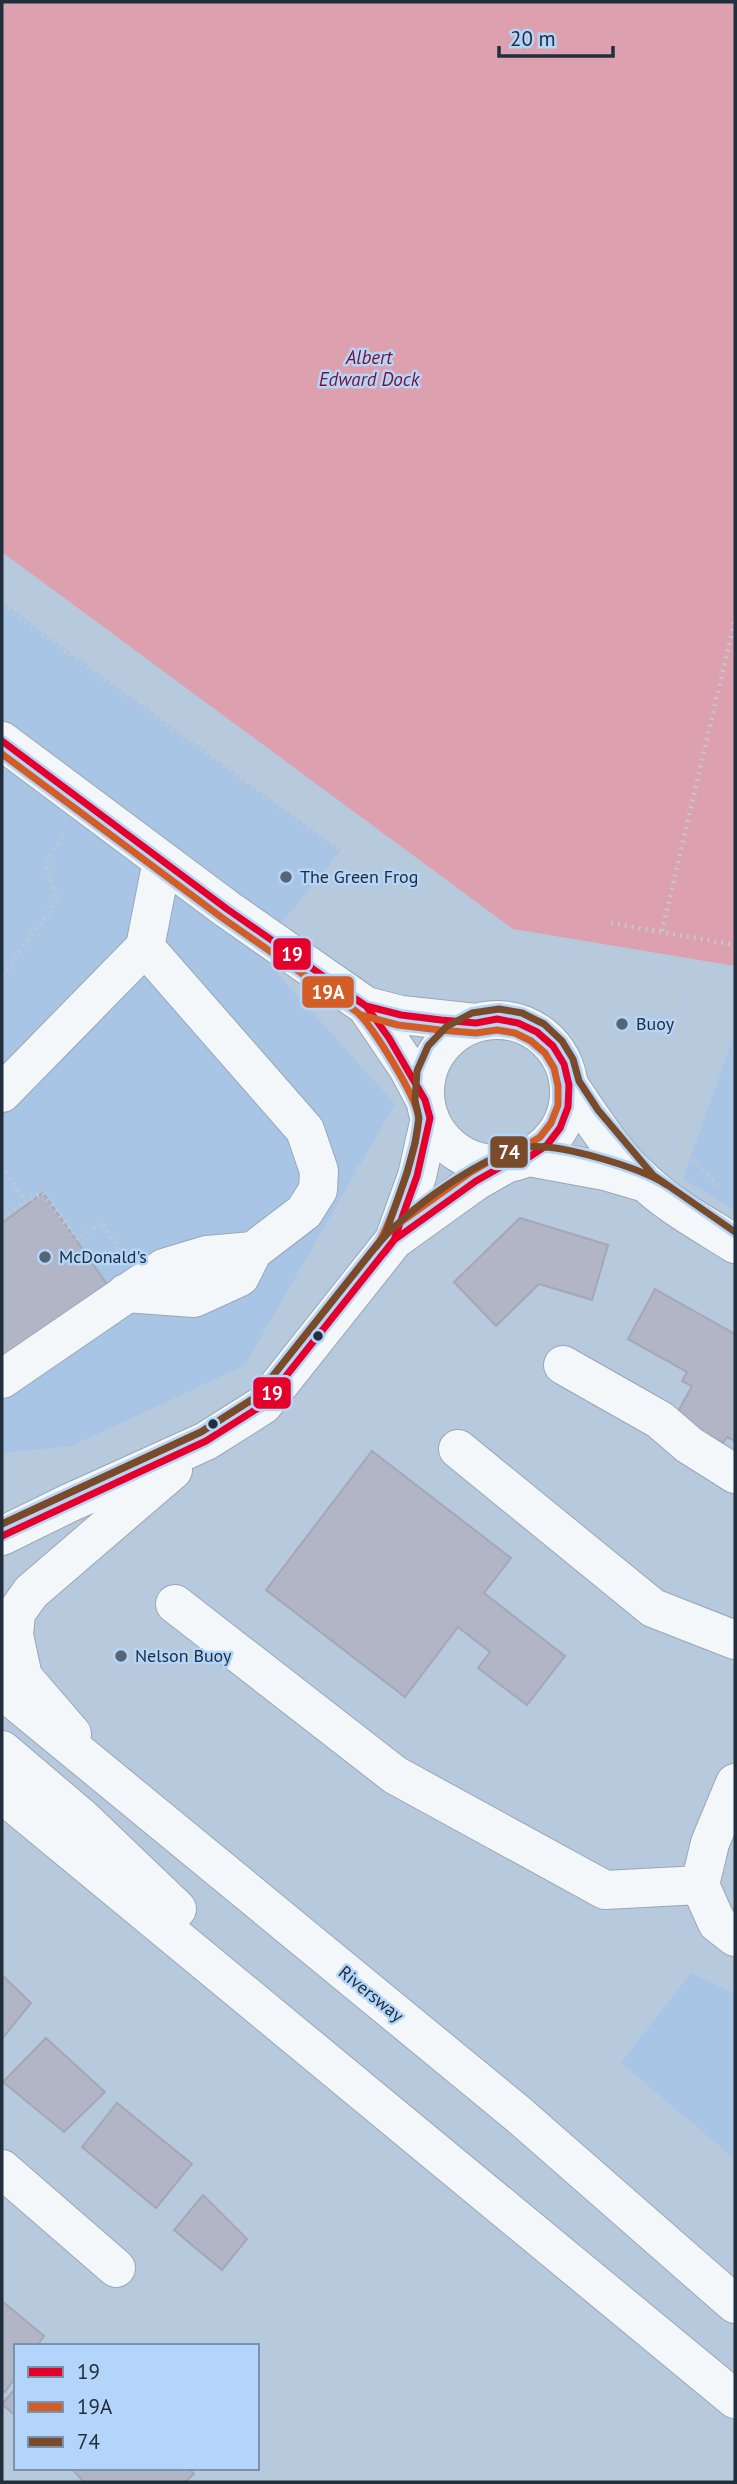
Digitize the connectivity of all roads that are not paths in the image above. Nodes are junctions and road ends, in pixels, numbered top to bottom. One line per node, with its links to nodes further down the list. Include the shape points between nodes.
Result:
1 (2, 741): 2 (main road)
2 (162, 861): 3 (main road); 4 (main road)
3 (145, 947): 7 (main road); 14 (main road, via 305,1130 319,1171 318,1190 304,1212 253,1251 206,1255 164,1268)
4 (366, 1006): 5 (main road, via 401,1015); 8 (main road, via 408,1068)
5 (476, 1023): 6 (main road, via 497,1019 537,1032 564,1064); 8 (main road, via 454,1034 437,1052 427,1075)
6 (569, 1085): 9 (main road, via 561,1128 547,1145); 10 (main road, via 610,1143)
7 (2, 1093)
8 (428, 1109): 9 (main road, via 442,1138 460,1154 482,1162); 11 (main road, via 417,1176)
9 (517, 1161): 10 (main road, via 605,1171); 11 (main road, via 476,1181)
10 (646, 1183): 12 (main road)
11 (394, 1240): 15 (main road, via 263,1405)
12 (735, 1244)
13 (564, 1364): 17 (main road, via 660,1420)
14 (2, 1379)
15 (206, 1441): 18 (main road); 25 (main road, via 31,1592 16,1613 14,1635 23,1677)
16 (458, 1449): 22 (main road, via 653,1608)
17 (735, 1474)
18 (67, 1504): 19 (main road); 20 (main road)
19 (2, 1506)
20 (2, 1536)
21 (175, 1604): 28 (main road, via 395,1775 606,1890)
22 (735, 1640)
23 (2, 1690): 25 (main road, Riversway)
24 (2, 1750): 30 (main road, via 82,1818 186,1918)
25 (115, 1783): 33 (main road, Riversway, via 518,2114)
26 (735, 1783): 28 (main road, via 710,1843)
27 (2, 1794): 30 (main road)
28 (700, 1885): 29 (main road, via 717,1923)
29 (735, 1937)
30 (237, 1989): 34 (main road)
31 (2, 2169): 32 (main road)
32 (116, 2268)
33 (735, 2304)
34 (735, 2399)

